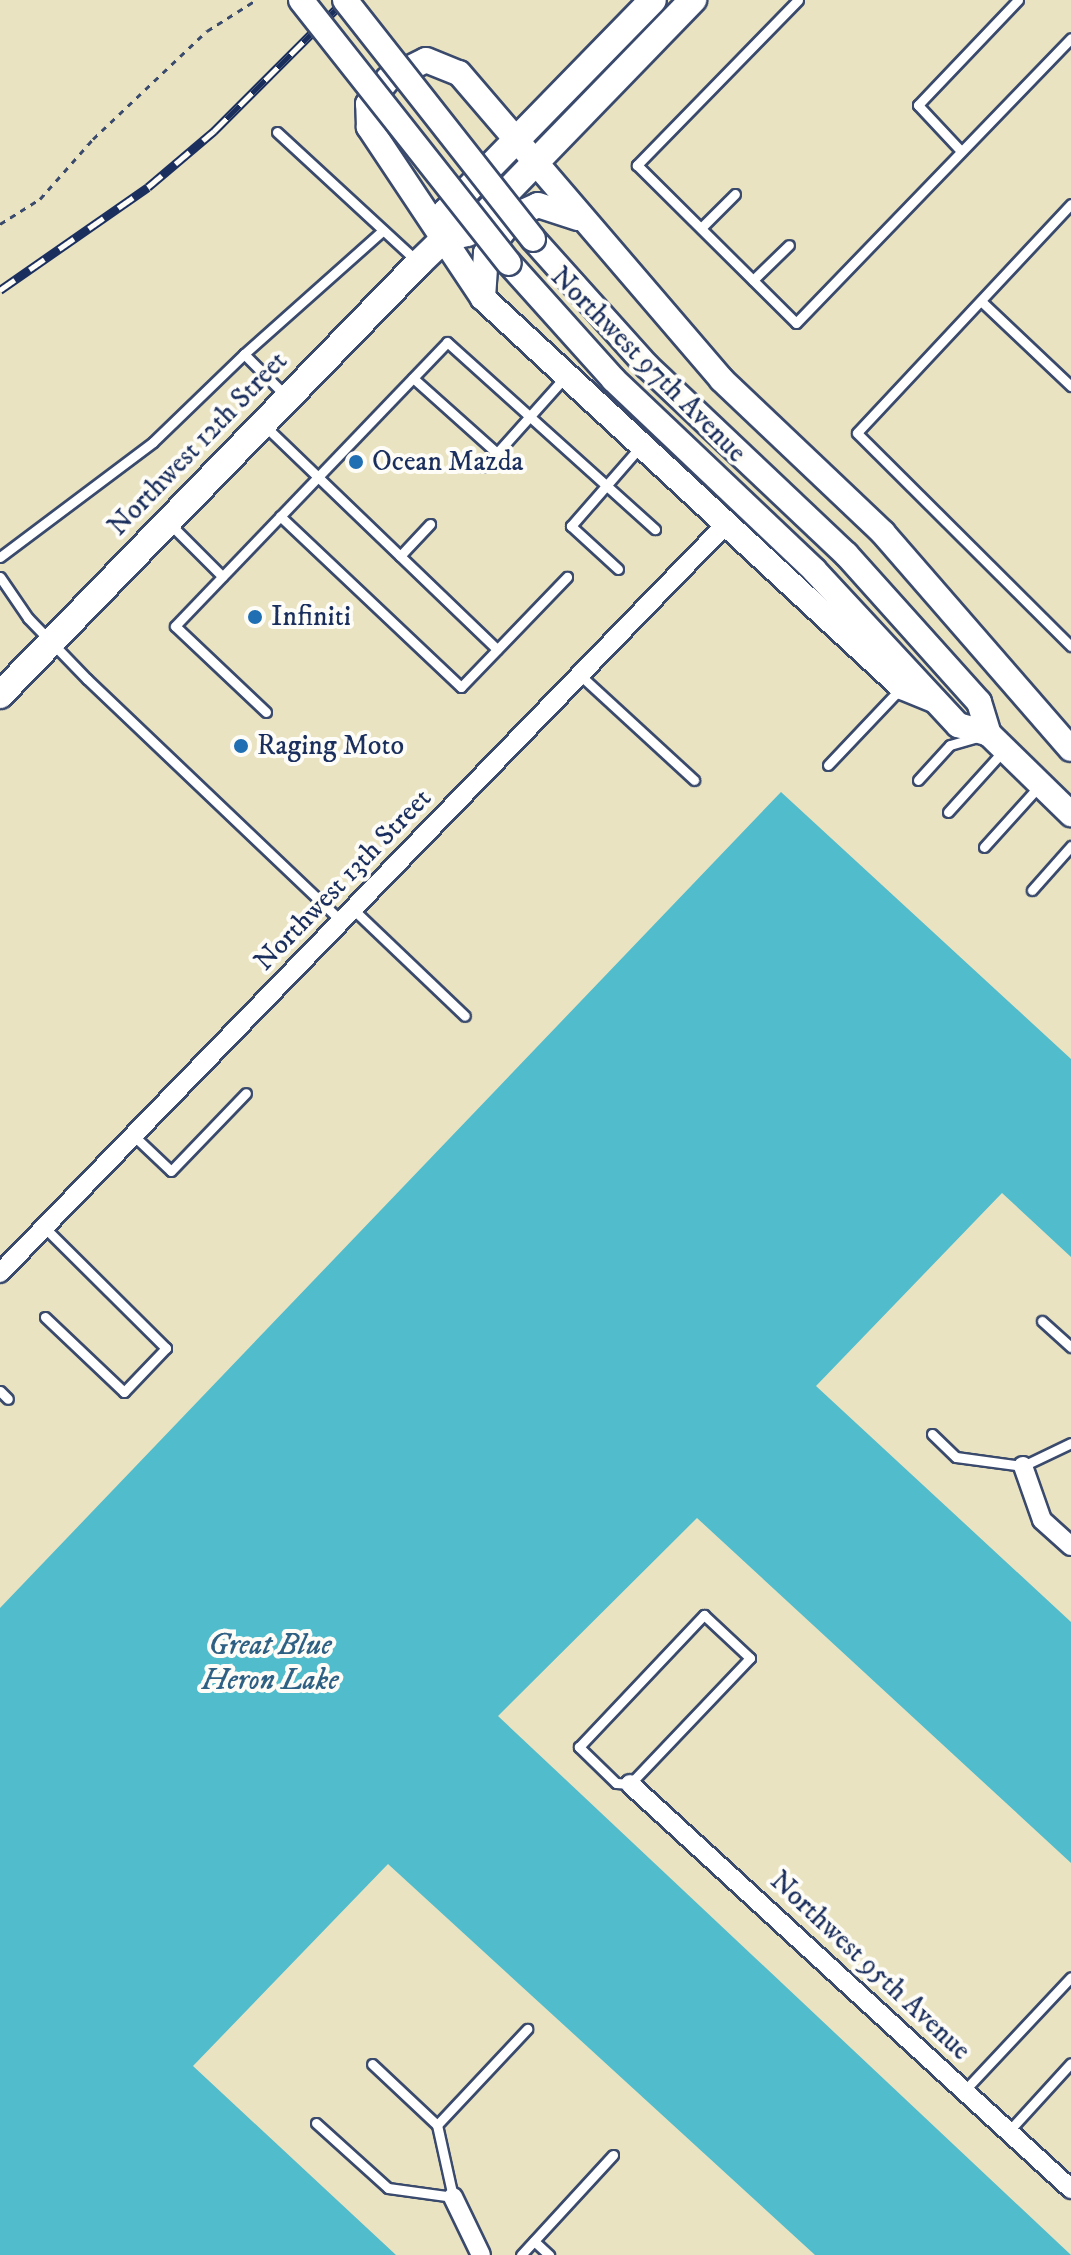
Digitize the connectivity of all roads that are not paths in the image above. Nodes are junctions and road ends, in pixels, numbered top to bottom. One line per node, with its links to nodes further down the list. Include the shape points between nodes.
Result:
1 (301, 0): 52 (street, Northwest 97th Avenue, bridge, via 509,263 606,372 814,570)
2 (345, 0): 54 (street, Northwest 97th Avenue, bridge, via 533,239 647,366 862,571 979,702)
3 (653, 0): 9 (main road, Northwest 12th Street)
4 (693, 0): 11 (main road, Northwest 12th Street)
5 (798, 0): 15 (lane, via 637,165)
6 (1018, 0): 10 (lane, via 918,105)
7 (1071, 38): 10 (lane)
8 (277, 132): 16 (lane)
9 (517, 141): 11 (street); 17 (main road, Northwest 12th Street, via 446,212); 17 (street, via 459,73 439,61 417,61 377,90 368,104 369,127)
10 (961, 151): 20 (lane, via 796,323)
11 (535, 163): 14 (street); 17 (main road, Northwest 12th Street, via 467,233)
12 (735, 194): 15 (lane)
13 (1071, 204): 22 (lane)
14 (587, 223): 21 (street, via 538,205 516,215 486,253); 55 (street, via 739,398 905,556)
15 (701, 228): 20 (lane)
16 (383, 230): 19 (lane); 23 (lane)
17 (444, 239): 19 (main road, Northwest 12th Street); 21 (street)
18 (789, 245): 20 (lane)
19 (419, 263): 27 (main road, Northwest 12th Street)
20 (753, 280)
21 (483, 298): 24 (street)
22 (981, 301): 26 (lane); 47 (lane, via 857,433)
23 (244, 354): 27 (lane); 41 (lane, via 153,442)
24 (565, 377): 28 (lane); 30 (street)
25 (413, 378): 28 (lane, via 447,342); 31 (lane); 33 (lane)
26 (1071, 386)
27 (288, 398): 29 (main road, Northwest 12th Street)
28 (530, 417): 31 (lane); 34 (lane)
29 (262, 423): 33 (lane); 36 (main road, Northwest 12th Street)
30 (640, 447): 34 (lane); 38 (street)
31 (497, 453): 32 (lane)
32 (484, 467)
33 (317, 478): 35 (lane); 40 (lane)
34 (605, 485): 39 (lane); 42 (lane, via 571,526)
35 (280, 516): 43 (lane); 48 (lane, via 461,687)
36 (167, 522): 43 (lane); 46 (main road, Northwest 12th Street)
37 (430, 524): 40 (lane)
38 (725, 525): 49 (street, Northwest 13th Street); 50 (street)
39 (655, 529)
40 (400, 556): 48 (lane)
41 (0, 557)
42 (618, 569)
43 (222, 576): 53 (lane, via 175,626)
44 (0, 577): 46 (lane)
45 (567, 577): 48 (lane)
46 (51, 642): 51 (main road, Northwest 12th Street); 65 (lane)
47 (1071, 646)
48 (497, 649)
49 (580, 675): 57 (lane); 65 (street, Northwest 13th Street)
50 (902, 687): 52 (street); 56 (lane)
51 (0, 695)
52 (934, 700): 54 (street, Northwest 97th Avenue, via 958,725)
53 (266, 712)
54 (996, 742): 58 (lane, via 950,745); 59 (street, Northwest 97th Avenue); 60 (lane)
55 (1071, 749)
56 (828, 765)
57 (694, 780)
58 (918, 780)
59 (1040, 785): 61 (street, Northwest 97th Avenue); 63 (lane)
60 (948, 812)
61 (1071, 814)
62 (1071, 846): 64 (lane)
63 (984, 847)
64 (1032, 890)
65 (348, 916): 66 (lane); 68 (street, Northwest 13th Street)
66 (465, 1016)
67 (246, 1093): 68 (lane, via 171,1171)
68 (133, 1135): 69 (street, Northwest 13th Street)
69 (44, 1227): 70 (street, Northwest 13th Street); 71 (lane, via 166,1348 124,1392)
70 (0, 1273)
71 (45, 1317)
72 (1042, 1321): 73 (lane)
73 (1071, 1347)
74 (0, 1391): 75 (lane)
75 (8, 1399)
76 (932, 1434): 78 (lane, via 956,1457)
77 (1071, 1443): 78 (lane)
78 (1023, 1466): 79 (street, via 1042,1520)
79 (1071, 1546)
80 (630, 1784): 80 (lane, via 750,1658 704,1615 579,1747 616,1783); 85 (street, Northwest 95th Avenue)
81 (1071, 1977): 85 (lane)
82 (527, 2029): 87 (lane)
83 (1071, 2063): 88 (lane)
84 (372, 2064): 87 (lane)
85 (964, 2091): 88 (street, Northwest 95th Avenue)
86 (316, 2123): 91 (lane, via 388,2188)
87 (437, 2125): 91 (lane)
88 (1008, 2132): 90 (street, Northwest 95th Avenue)
89 (613, 2155): 92 (lane)
90 (1071, 2189)
91 (453, 2197): 93 (street)
92 (534, 2241): 94 (lane); 95 (lane)
93 (481, 2255)
94 (521, 2255)
95 (549, 2255)

